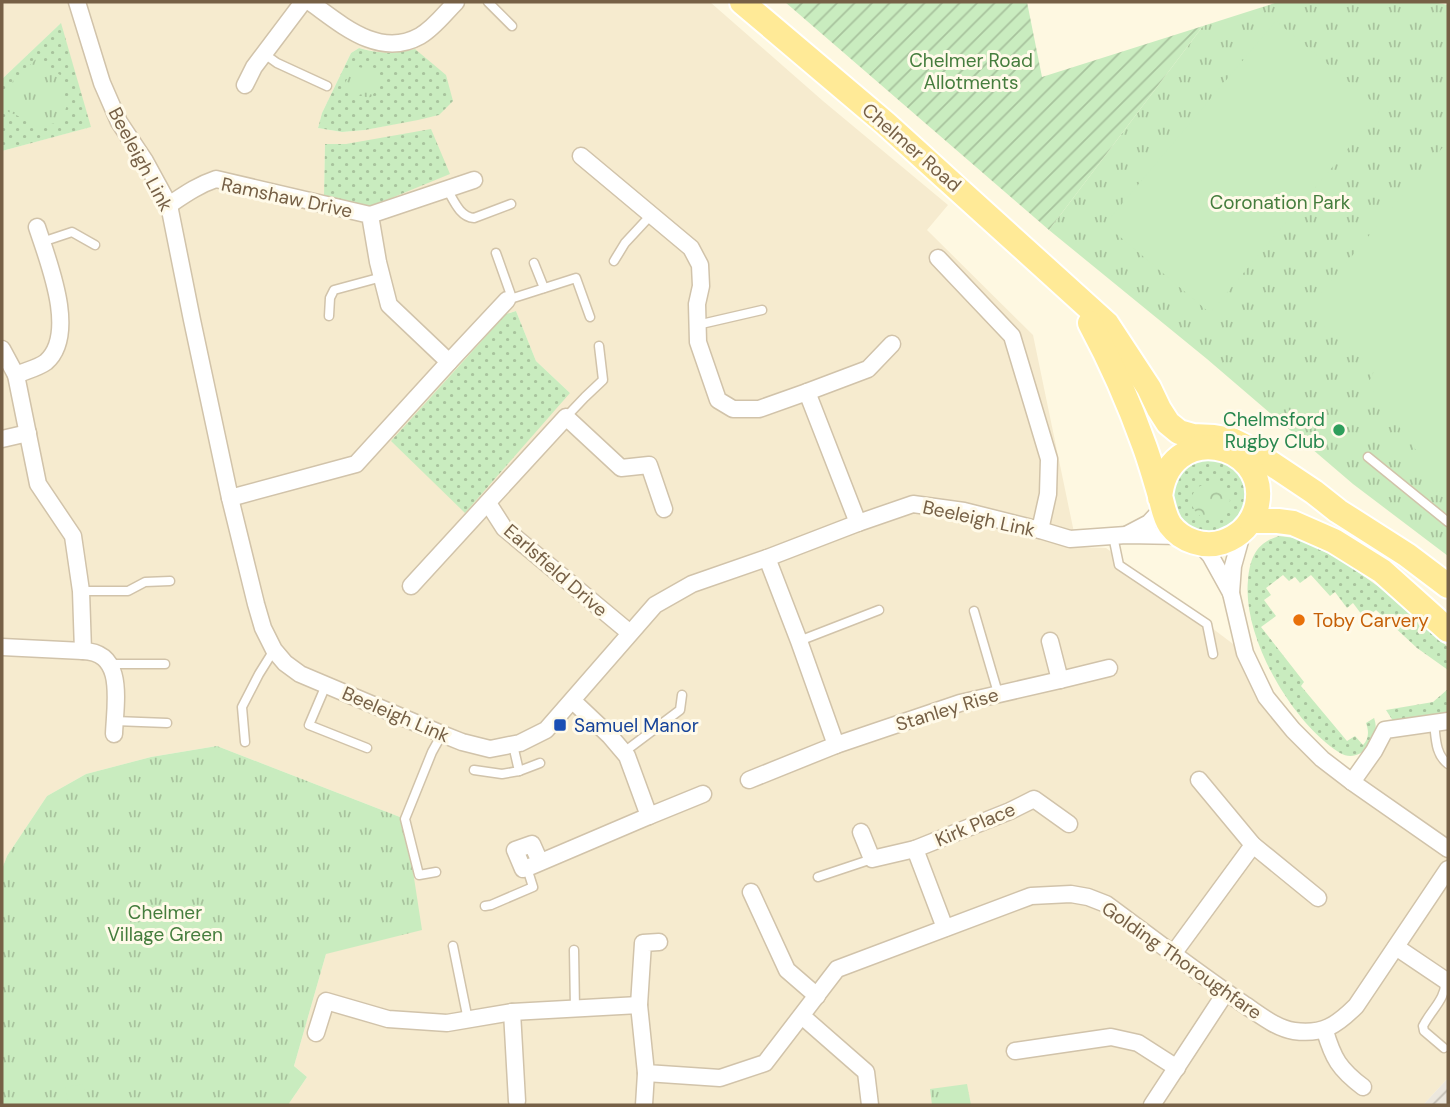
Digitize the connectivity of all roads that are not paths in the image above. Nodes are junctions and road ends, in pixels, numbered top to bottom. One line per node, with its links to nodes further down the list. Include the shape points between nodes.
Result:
1 (78, 2): 15 (street, Beeleigh Link, via 118,122)
2 (303, 2): 8 (street)
3 (310, 2): 4 (street, via 351,32 381,43 420,36)
4 (456, 2)
5 (488, 2): 7 (lane)
6 (742, 2): 26 (main road, Chelmer Road, via 885,122)
7 (512, 26)
8 (263, 53): 9 (street); 10 (lane)
9 (245, 85)
10 (327, 86)
11 (581, 156): 17 (street)
12 (474, 180): 13 (street, Ramshaw Drive)
13 (447, 189): 14 (lane, via 469,218); 16 (street, Ramshaw Drive)
14 (511, 204)
15 (169, 205): 16 (street, Ramshaw Drive, via 216,179); 45 (street, Beeleigh Link)
16 (370, 215): 24 (street, Ramshaw Drive)
17 (651, 215): 22 (lane); 31 (street, via 691,248 700,265)
18 (39, 235): 19 (lane, via 72,232); 37 (street, via 54,278 61,323 57,347 45,363)
19 (95, 245)
20 (496, 253): 27 (lane)
21 (938, 258): 53 (street, via 1012,336 1049,459)
22 (614, 261)
23 (534, 263): 25 (lane)
24 (382, 277): 29 (lane, via 334,290); 36 (street, Ramshaw Drive, via 389,305)
25 (544, 288): 27 (lane); 30 (lane, via 576,278)
26 (1077, 297): 35 (main road, Chelmer Road, via 1107,324); 47 (main road, Chelmer Road, via 1123,392)
27 (509, 299): 36 (street)
28 (762, 310): 31 (lane)
29 (329, 316)
30 (590, 317)
31 (697, 325): 38 (street, via 698,342 718,400 733,409 759,409)
32 (892, 344): 38 (street, via 867,369)
33 (599, 346): 39 (lane, via 603,380)
34 (2, 349): 37 (street)
35 (1124, 350): 42 (main road, Chelmer Road, via 1156,429 1181,449); 49 (main road, Chelmer Road, via 1174,428 1193,436 1232,440 1248,448)
36 (449, 362): 45 (street, via 356,464)
37 (16, 375): 40 (street)
38 (807, 391): 51 (street)
39 (566, 417): 46 (street); 48 (street, via 621,468 649,465)
40 (28, 433): 41 (street); 60 (street, via 38,484 73,536)
41 (2, 439)
42 (1199, 448): 43 (main road, Chelmer Road, via 1226,449); 47 (main road, via 1186,452 1167,471)
43 (1237, 456): 49 (main road, Chelmer Road); 52 (main road, via 1255,477 1258,491)
44 (1368, 457): 50 (lane)
45 (230, 498): 69 (street, Beeleigh Link, via 263,628)
46 (488, 503): 58 (street); 65 (street, Earlsfield Drive, via 503,528)
47 (1162, 503): 54 (street, Beeleigh Link, via 1149,523); 55 (main road, Chelmer Road, via 1171,526)
48 (664, 509)
49 (1338, 511): 59 (main road, Chelmer Road)
50 (1448, 522)
51 (858, 523): 53 (street, Beeleigh Link, via 912,504); 56 (street, Beeleigh Link)
52 (1247, 526): 55 (main road, via 1230,540 1216,544); 61 (street, via 1233,566); 64 (main road, via 1278,520 1334,541 1382,571)
53 (1040, 530): 54 (street, Beeleigh Link, via 1070,539)
54 (1120, 536): 55 (street, Beeleigh Link); 71 (lane, via 1119,565 1207,624)
55 (1191, 540): 61 (street, via 1210,555)
56 (767, 558): 65 (street, Beeleigh Link, via 692,584 656,605); 66 (street)
57 (170, 581): 60 (lane, via 145,582 128,591)
58 (411, 586)
59 (1448, 586)
60 (81, 591): 70 (street)
61 (1231, 593): 95 (street, via 1245,653 1266,698 1322,759)
62 (879, 610): 66 (lane)
63 (974, 611): 77 (lane)
64 (1448, 630)
65 (630, 633): 79 (street, Beeleigh Link)
66 (799, 641): 86 (street)
67 (1050, 641): 75 (street)
68 (2, 647): 70 (street)
69 (274, 650): 76 (street, Beeleigh Link, via 300,674); 84 (lane, via 242,707)
70 (83, 651): 72 (street, via 102,655)
71 (1213, 654)
72 (110, 664): 73 (lane); 82 (street, via 116,681)
73 (165, 664)
74 (1110, 668): 75 (street, Stanley Rise)
75 (1060, 680): 77 (street, Stanley Rise)
76 (326, 685): 83 (street, Beeleigh Link); 87 (lane, via 309,725)
77 (998, 693): 86 (street, Stanley Rise)
78 (682, 695): 88 (lane, via 680,710)
79 (573, 701): 85 (street, Beeleigh Link, via 546,730); 88 (street)
80 (1441, 722): 90 (lane, via 1438,753); 95 (street, via 1385,730)
81 (167, 723): 82 (lane)
82 (115, 727)
83 (442, 734): 85 (street, Beeleigh Link, via 490,749); 106 (lane, via 405,819 419,875)
84 (245, 742)
85 (513, 744): 92 (lane)
86 (836, 745): 93 (street, Stanley Rise)
87 (367, 748)
88 (624, 752): 97 (street)
89 (540, 763): 92 (lane)
90 (1448, 764)
91 (474, 770): 92 (lane)
92 (519, 771)
93 (750, 780)
94 (1199, 780): 100 (street)
95 (1352, 782): 102 (street)
96 (703, 794): 97 (street)
97 (649, 816): 104 (street)
98 (1069, 824): 101 (street, Kirk Place, via 1034,799)
99 (862, 832): 103 (street)
100 (1253, 845): 109 (street); 116 (street)
101 (915, 849): 103 (street, Kirk Place); 111 (street, Kirk Place)
102 (1448, 849)
103 (872, 859): 107 (lane)
104 (534, 865): 110 (lane, via 533,887)
105 (1448, 869): 114 (street)
106 (436, 872)
107 (818, 877)
108 (751, 892): 119 (street, via 787,970)
109 (1318, 898)
110 (485, 906)
111 (945, 928): 116 (street, Golding Thoroughfare, via 1031,895 1071,894 1106,905); 119 (street, Golding Thoroughfare, via 837,969)
112 (659, 942): 120 (street, via 643,943)
113 (453, 946): 124 (lane)
114 (1396, 947): 117 (street); 125 (street, via 1356,1006)
115 (574, 950): 121 (lane)
116 (1173, 954): 118 (street, Golding Thoroughfare)
117 (1445, 980): 127 (lane, via 1442,998 1423,1026)
118 (1226, 992): 125 (street, Golding Thoroughfare, via 1278,1027); 129 (street)
119 (817, 996): 123 (street, Golding Thoroughfare)
120 (639, 1005): 121 (street); 130 (street)
121 (575, 1009): 122 (street)
122 (512, 1012): 124 (street); 132 (street)
123 (802, 1016): 130 (street, Golding Thoroughfare, via 765,1063 720,1078); 134 (street, via 866,1072)
124 (468, 1020): 126 (street, via 447,1023 388,1018 326,1001)
125 (1325, 1031): 131 (street, via 1332,1053 1348,1076)
126 (316, 1033)
127 (1444, 1048)
128 (1015, 1051): 129 (street, via 1111,1037 1138,1044)
129 (1177, 1068): 135 (street)
130 (646, 1073): 133 (street)
131 (1363, 1087)
132 (517, 1101)
133 (644, 1105)
134 (870, 1105)
135 (1152, 1105)

